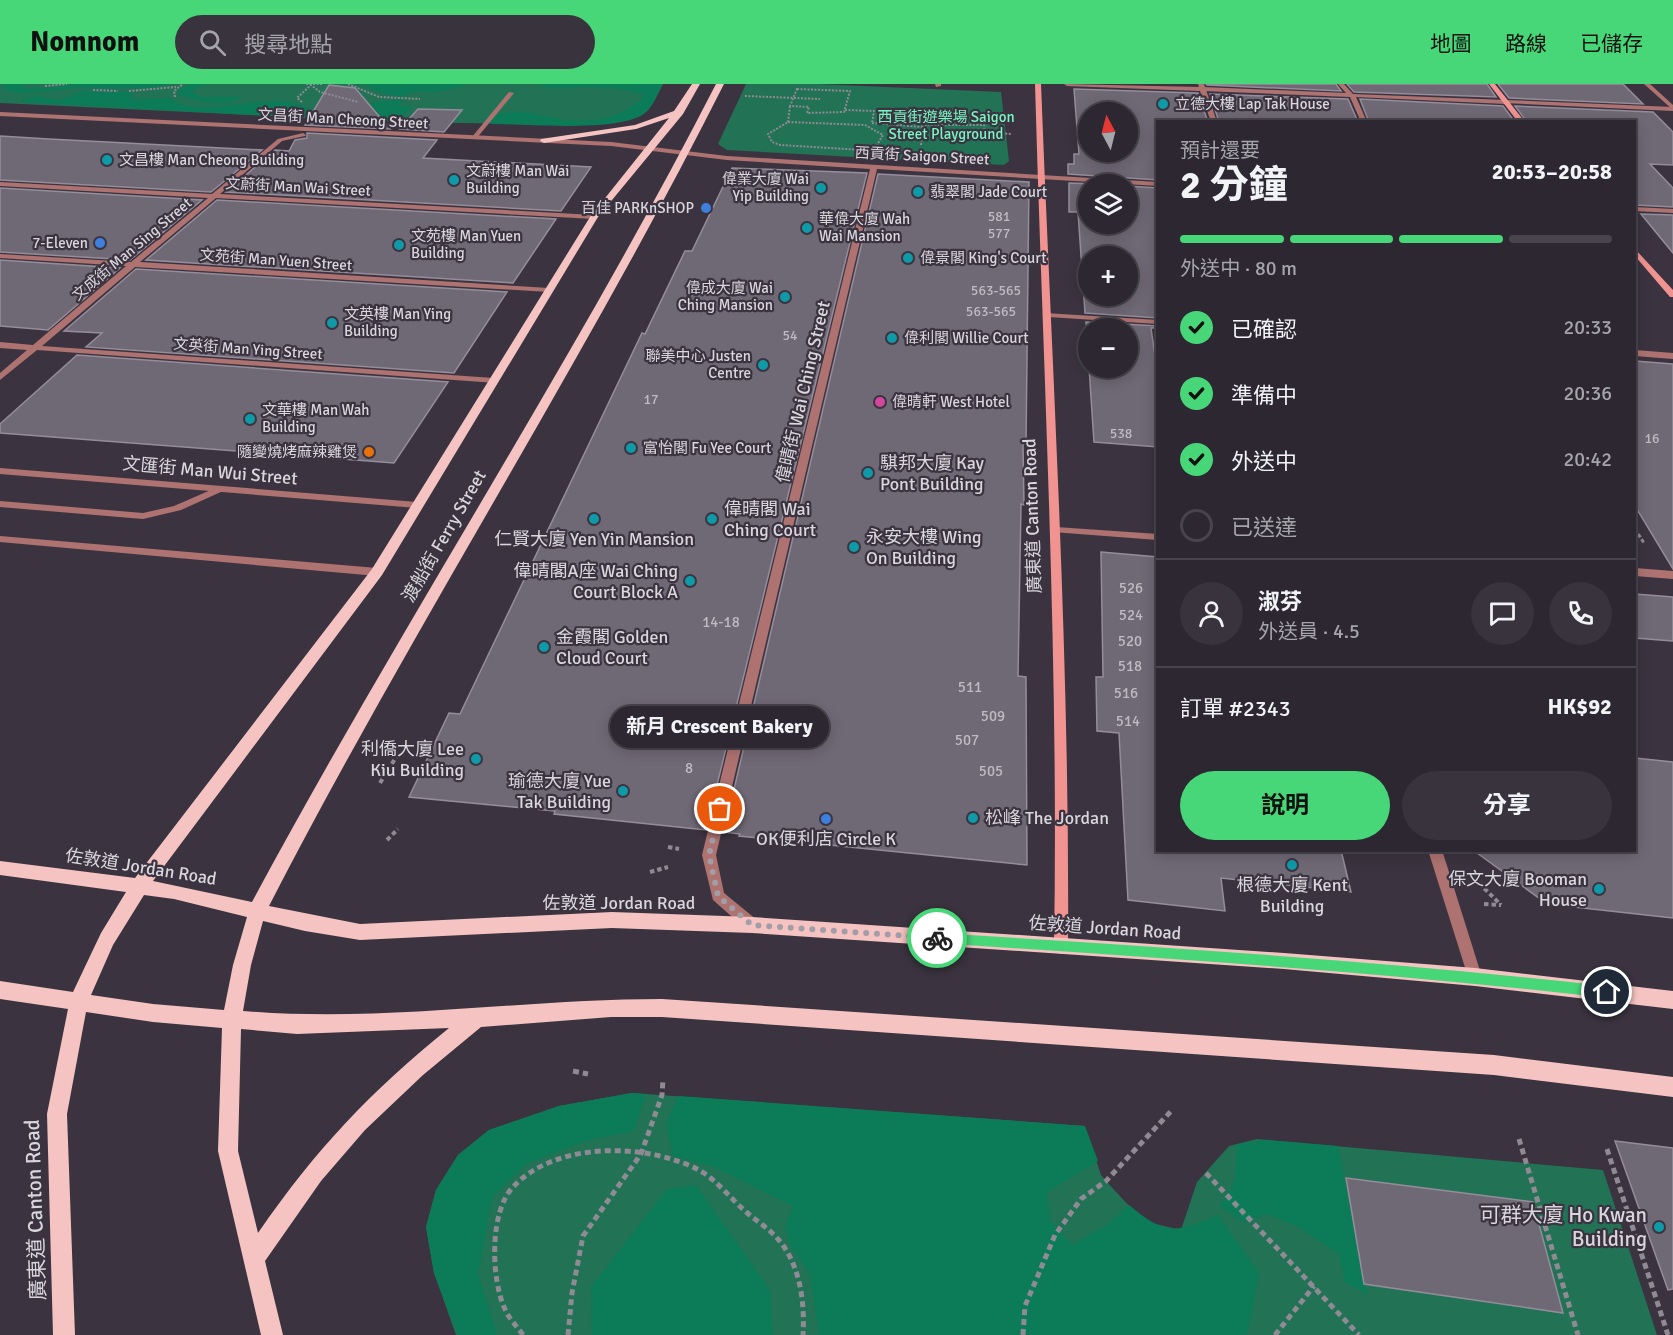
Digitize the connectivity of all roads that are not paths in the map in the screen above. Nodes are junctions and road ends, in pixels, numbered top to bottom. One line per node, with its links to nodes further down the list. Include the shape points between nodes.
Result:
1 (696, 84): 13 (main road, 渡船街 Ferry Street)
2 (720, 84): 24 (main road, 渡船街 Ferry Street)
3 (1038, 84): 26 (main road, 廣東道 Canton Road)
4 (1067, 84): 8 (street)
5 (1341, 84): 10 (street)
6 (1492, 84): 11 (main road)
7 (1647, 84): 12 (street)
8 (1202, 87): 10 (street); 15 (street)
9 (511, 93): 20 (street)
10 (1352, 96): 11 (street); 16 (street)
11 (1506, 102): 12 (street); 17 (main road)
12 (1673, 108)
13 (680, 112): 22 (main road, via 636,127); 23 (main road, 渡船街 Ferry Street)
14 (0, 114): 18 (street, 文昌街 Man Cheong Street)
15 (1213, 120)
16 (1363, 120)
17 (1520, 120)
18 (267, 129): 19 (street, 文昌街 Man Cheong Street); 21 (street)
19 (322, 132): 20 (street, 文昌街 Man Cheong Street); 21 (street, 文成街 Man Sing Street)
20 (474, 138): 22 (street, 文昌街 Man Cheong Street)
21 (280, 140): 29 (street, 文成街 Man Sing Street)
22 (544, 141): 23 (street, 文昌街 Man Cheong Street)
23 (650, 150): 24 (street, 文昌街 Man Cheong Street); 32 (main road, 渡船街 Ferry Street, via 614,187)
24 (684, 155): 25 (street, 西貢街 Saigon Street); 59 (main road, 渡船街 Ferry Street, via 311,808)
25 (874, 167): 26 (street, 西貢街 Saigon Street); 60 (street, 偉晴街 Wai Ching Street, via 709,855 718,896)
26 (1041, 177): 28 (street, 西貢街 Saigon Street); 38 (main road, 廣東道 Canton Road)
27 (0, 184): 29 (street, 文蔚街 Man Wai Street)
28 (1156, 184)
29 (214, 196): 32 (street, 文蔚街 Man Wai Street); 35 (street, 文成街 Man Sing Street)
30 (1636, 209): 31 (street)
31 (1673, 211)
32 (594, 217): 36 (main road, 渡船街 Ferry Street)
33 (1636, 252): 37 (main road)
34 (0, 256): 35 (street, 文苑街 Man Yuen Street)
35 (134, 265): 36 (street, 文苑街 Man Yuen Street); 41 (street, 文成街 Man Sing Street)
36 (549, 290): 45 (main road, 渡船街 Ferry Street)
37 (1673, 295)
38 (1048, 315): 39 (street); 50 (main road, 廣東道 Canton Road)
39 (1156, 322)
40 (0, 345): 41 (street, 文英街 Man Ying Street)
41 (35, 348): 44 (street, 文成街 Man Sing Street); 45 (street, 文英街 Man Ying Street)
42 (1636, 353): 43 (street)
43 (1673, 356)
44 (0, 377)
45 (493, 381): 49 (main road, 渡船街 Ferry Street)
46 (0, 471): 47 (street, 文匯街 Man Wui Street)
47 (220, 489): 48 (street, via 177,508 143,516); 49 (street, 文匯街 Man Wui Street)
48 (0, 504)
49 (417, 505): 53 (main road, 渡船街 Ferry Street)
50 (1056, 530): 51 (street); 61 (main road, 廣東道 Canton Road)
51 (1156, 537)
52 (0, 539): 53 (street)
53 (376, 572): 58 (main road, 渡船街 Ferry Street)
54 (1636, 572): 55 (street)
55 (1673, 575)
56 (1436, 852): 62 (street)
57 (0, 868): 58 (main road, 佐敦道 Jordan Road)
58 (140, 885): 59 (main road, 佐敦道 Jordan Road); 64 (main road, 廣東道 Canton Road, via 107,939)
59 (257, 911): 60 (main road, 佐敦道 Jordan Road, via 360,932 612,920); 67 (main road, 渡船街 Ferry Street)
60 (752, 925): 61 (main road, 佐敦道 Jordan Road)
61 (1061, 946): 62 (main road, 佐敦道 Jordan Road)
62 (1475, 977): 65 (main road, 佐敦道 Jordan Road)
63 (0, 990): 64 (main road)
64 (79, 1000): 67 (main road, via 153,1013); 70 (main road, 廣東道 Canton Road, via 57,1114)
65 (1673, 1000)
66 (477, 1018): 67 (main road, via 297,1025); 68 (main road, via 662,1008 1494,1065); 69 (main road, via 401,1080 322,1162)
67 (232, 1019): 69 (main road, via 228,1151)
68 (1673, 1087)
69 (254, 1259): 71 (main road)
70 (64, 1335)
71 (272, 1335)

